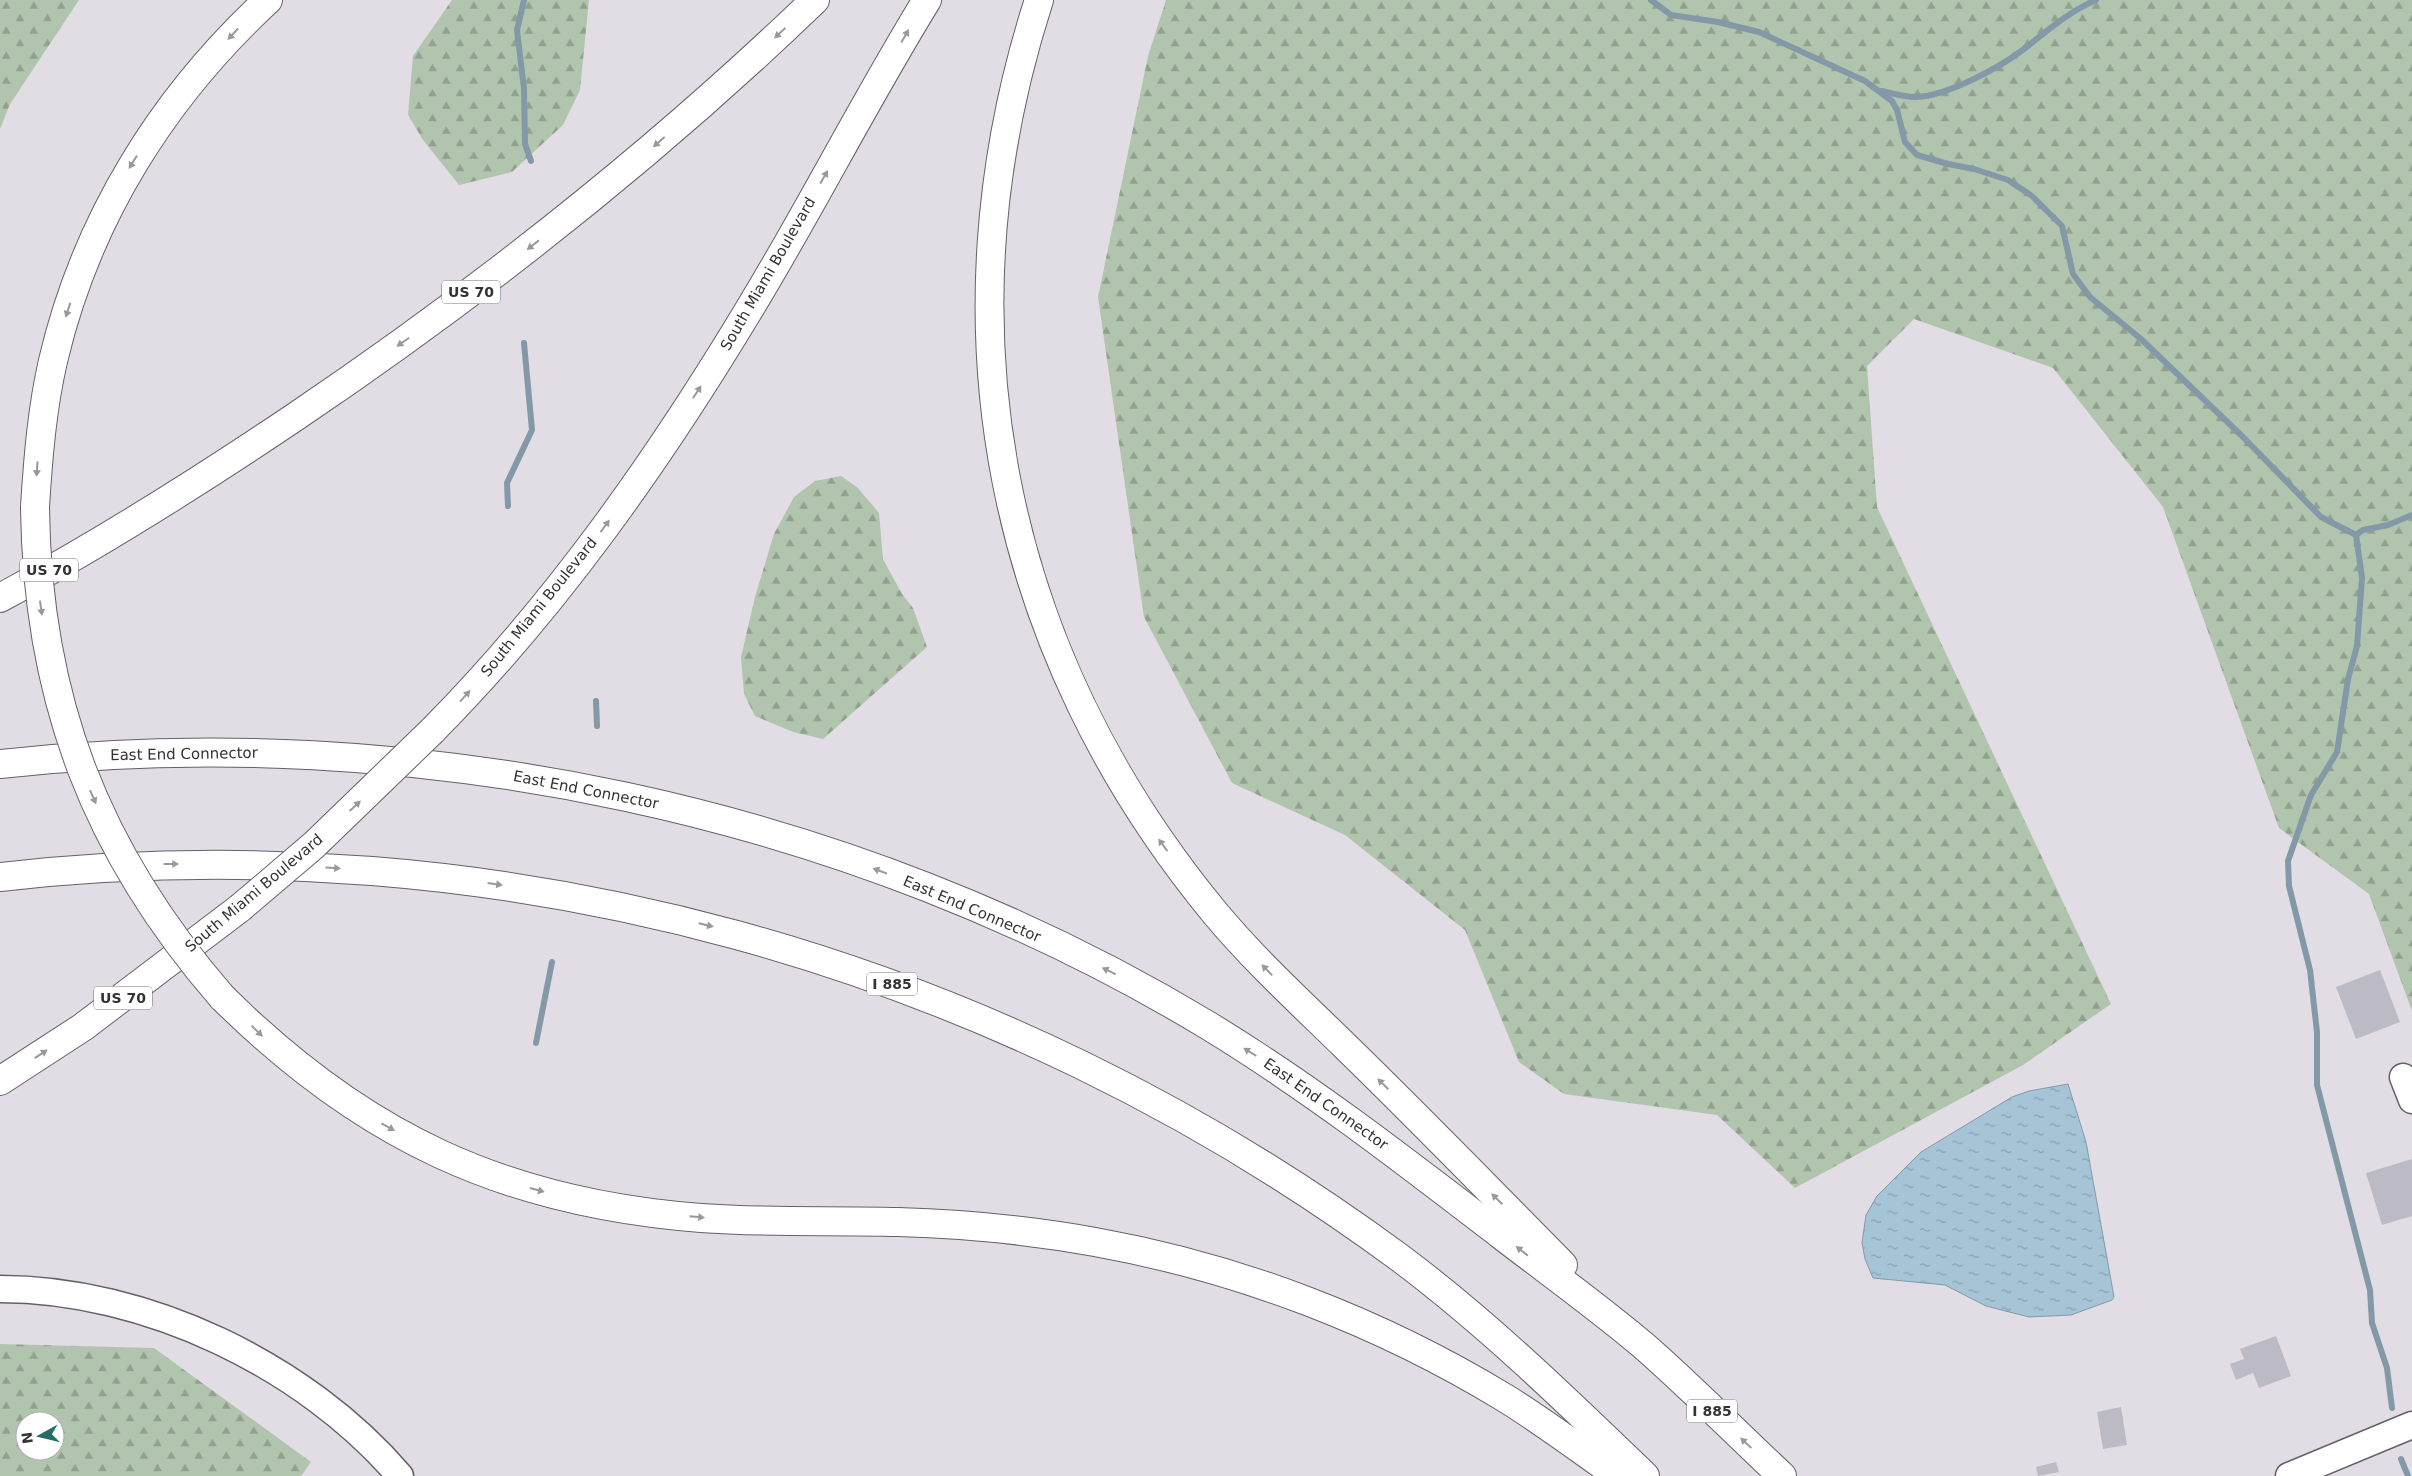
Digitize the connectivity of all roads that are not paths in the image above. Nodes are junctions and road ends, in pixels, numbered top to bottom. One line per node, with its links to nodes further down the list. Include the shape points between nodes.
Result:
1 (268, 0): 15 (highway, one-way to 15, bridge, via 210,58 179,95 124,176 103,218 83,265 53,361 42,429 35,507 40,606 59,702 74,749 100,812 137,883 193,963 222,997 261,1035 336,1096 421,1146 512,1183 656,1214 999,1228 1097,1242 1192,1264 1304,1300 1422,1352 1507,1400)
2 (815, 0): 5 (highway, US 70, one-way to 5, via 657,143 503,268 339,387 181,492)
3 (927, 0): 10 (highway, South Miami Boulevard / US 70, one-way to 3, bridge, via 91,1021 240,908 314,845 432,731 528,626 583,556 668,435 748,312)
4 (1039, 0): 12 (highway, one-way to 4, via 1282,987 1216,914 1129,795 1066,673 1028,572 1004,476 989,329 991,231 999,163 1014,86)
5 (97, 543): 6 (highway); 7 (highway, US 70)
6 (0, 586)
7 (0, 598)
8 (0, 764): 12 (highway, East End Connector / I 885, one-way to 8, via 1372,1135 1290,1077 1205,1024 1117,975 1027,931 842,856 649,802 552,782 452,767 354,757 254,752 153,753)
9 (0, 877): 16 (highway, I 885, one-way to 16, via 157,864 346,868 439,876 625,906 718,928 898,986 987,1021 1082,1064 1241,1151 1322,1203 1476,1318)
10 (0, 1081)
11 (0, 1289): 14 (street, via 92,1299 185,1326 266,1367 315,1399 352,1428)
12 (1643, 1345): 17 (highway, East End Connector / I 885, one-way to 12)
13 (2412, 1425): 18 (street)
14 (400, 1476)
15 (1618, 1476)
16 (1645, 1476)
17 (1782, 1476)
18 (2289, 1476)

